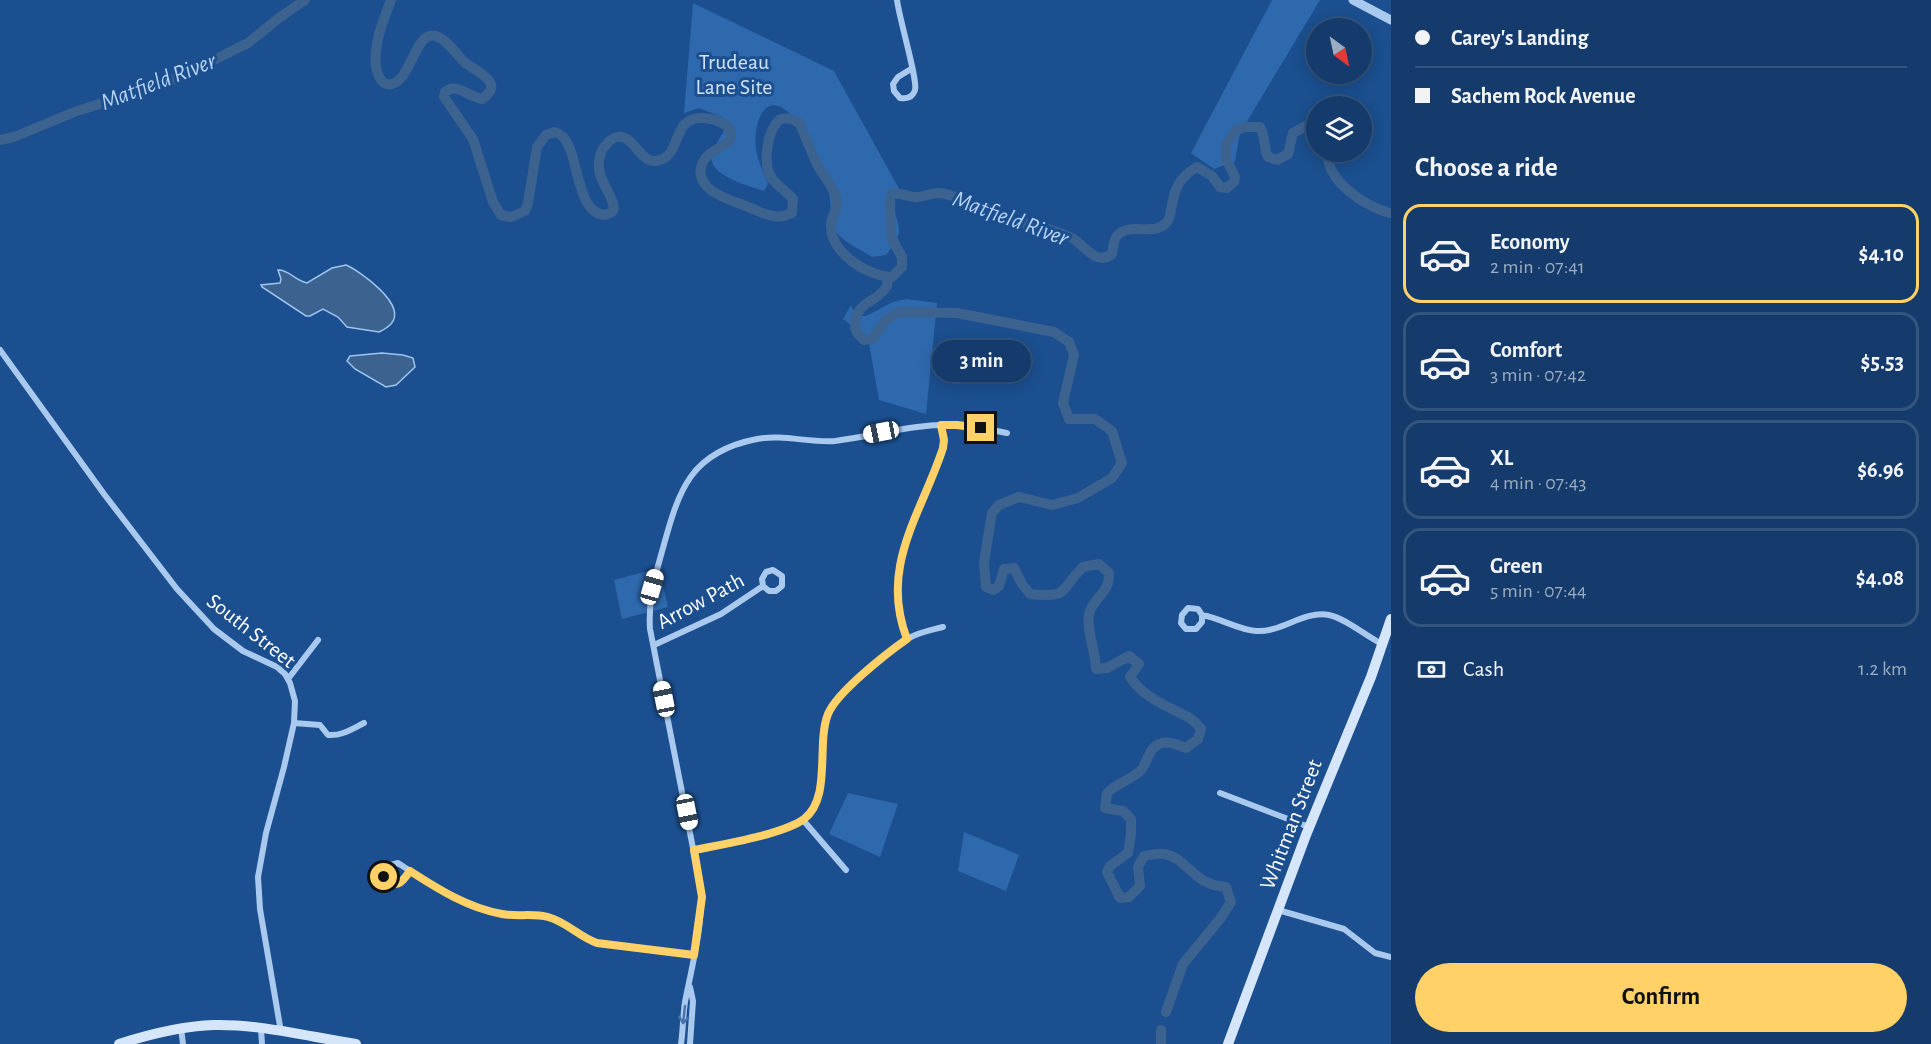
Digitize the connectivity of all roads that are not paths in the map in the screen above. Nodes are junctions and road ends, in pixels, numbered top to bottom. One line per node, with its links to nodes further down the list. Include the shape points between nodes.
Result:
1 (897, 0): 4 (street)
2 (1353, 0): 3 (street)
3 (1391, 20)
4 (911, 69): 4 (street, via 915,92 900,98 893,84)
5 (0, 350): 16 (street, South Street, via 180,593 223,637 271,663)
6 (941, 425): 7 (street); 12 (street, via 943,448 909,531 899,569 899,610); 15 (street, via 828,441 765,438 736,445 711,458 690,478 674,511 650,595)
7 (1006, 433)
8 (763, 586): 15 (street, Arrow Path, via 721,614)
9 (1202, 615): 14 (street, via 1255,632 1310,616 1329,615)
10 (1391, 618): 14 (main road, Whitman Street)
11 (944, 627): 12 (street)
12 (907, 639): 20 (street, via 852,683 831,707 824,728 818,798)
13 (318, 640): 16 (street)
14 (1382, 644): 21 (main road, Whitman Street)
15 (654, 645): 22 (street)
16 (288, 679): 17 (street, South Street, via 295,701)
17 (294, 723): 18 (street, via 320,725 328,735); 31 (street, South Street, via 258,877)
18 (364, 723)
19 (1220, 793): 21 (street)
20 (802, 820): 22 (street, via 761,835); 23 (street)
21 (1309, 827): 25 (main road, Whitman Street)
22 (694, 850): 26 (street, via 702,897)
23 (846, 870)
24 (410, 871): 26 (street, via 484,909 548,917 597,943)
25 (1278, 910): 27 (street, via 1344,929 1375,953); 38 (main road, Whitman Street)
26 (694, 955): 28 (street)
27 (1391, 957)
28 (690, 987): 36 (street, one-way to 36); 37 (street)
29 (181, 1028): 30 (main road, via 216,1025); 32 (main road); 33 (street)
30 (261, 1029): 31 (main road); 34 (street)
31 (281, 1032): 35 (main road)
32 (119, 1044)
33 (183, 1044)
34 (262, 1044)
35 (356, 1044)
36 (681, 1044)
37 (690, 1044)
38 (1228, 1044)

